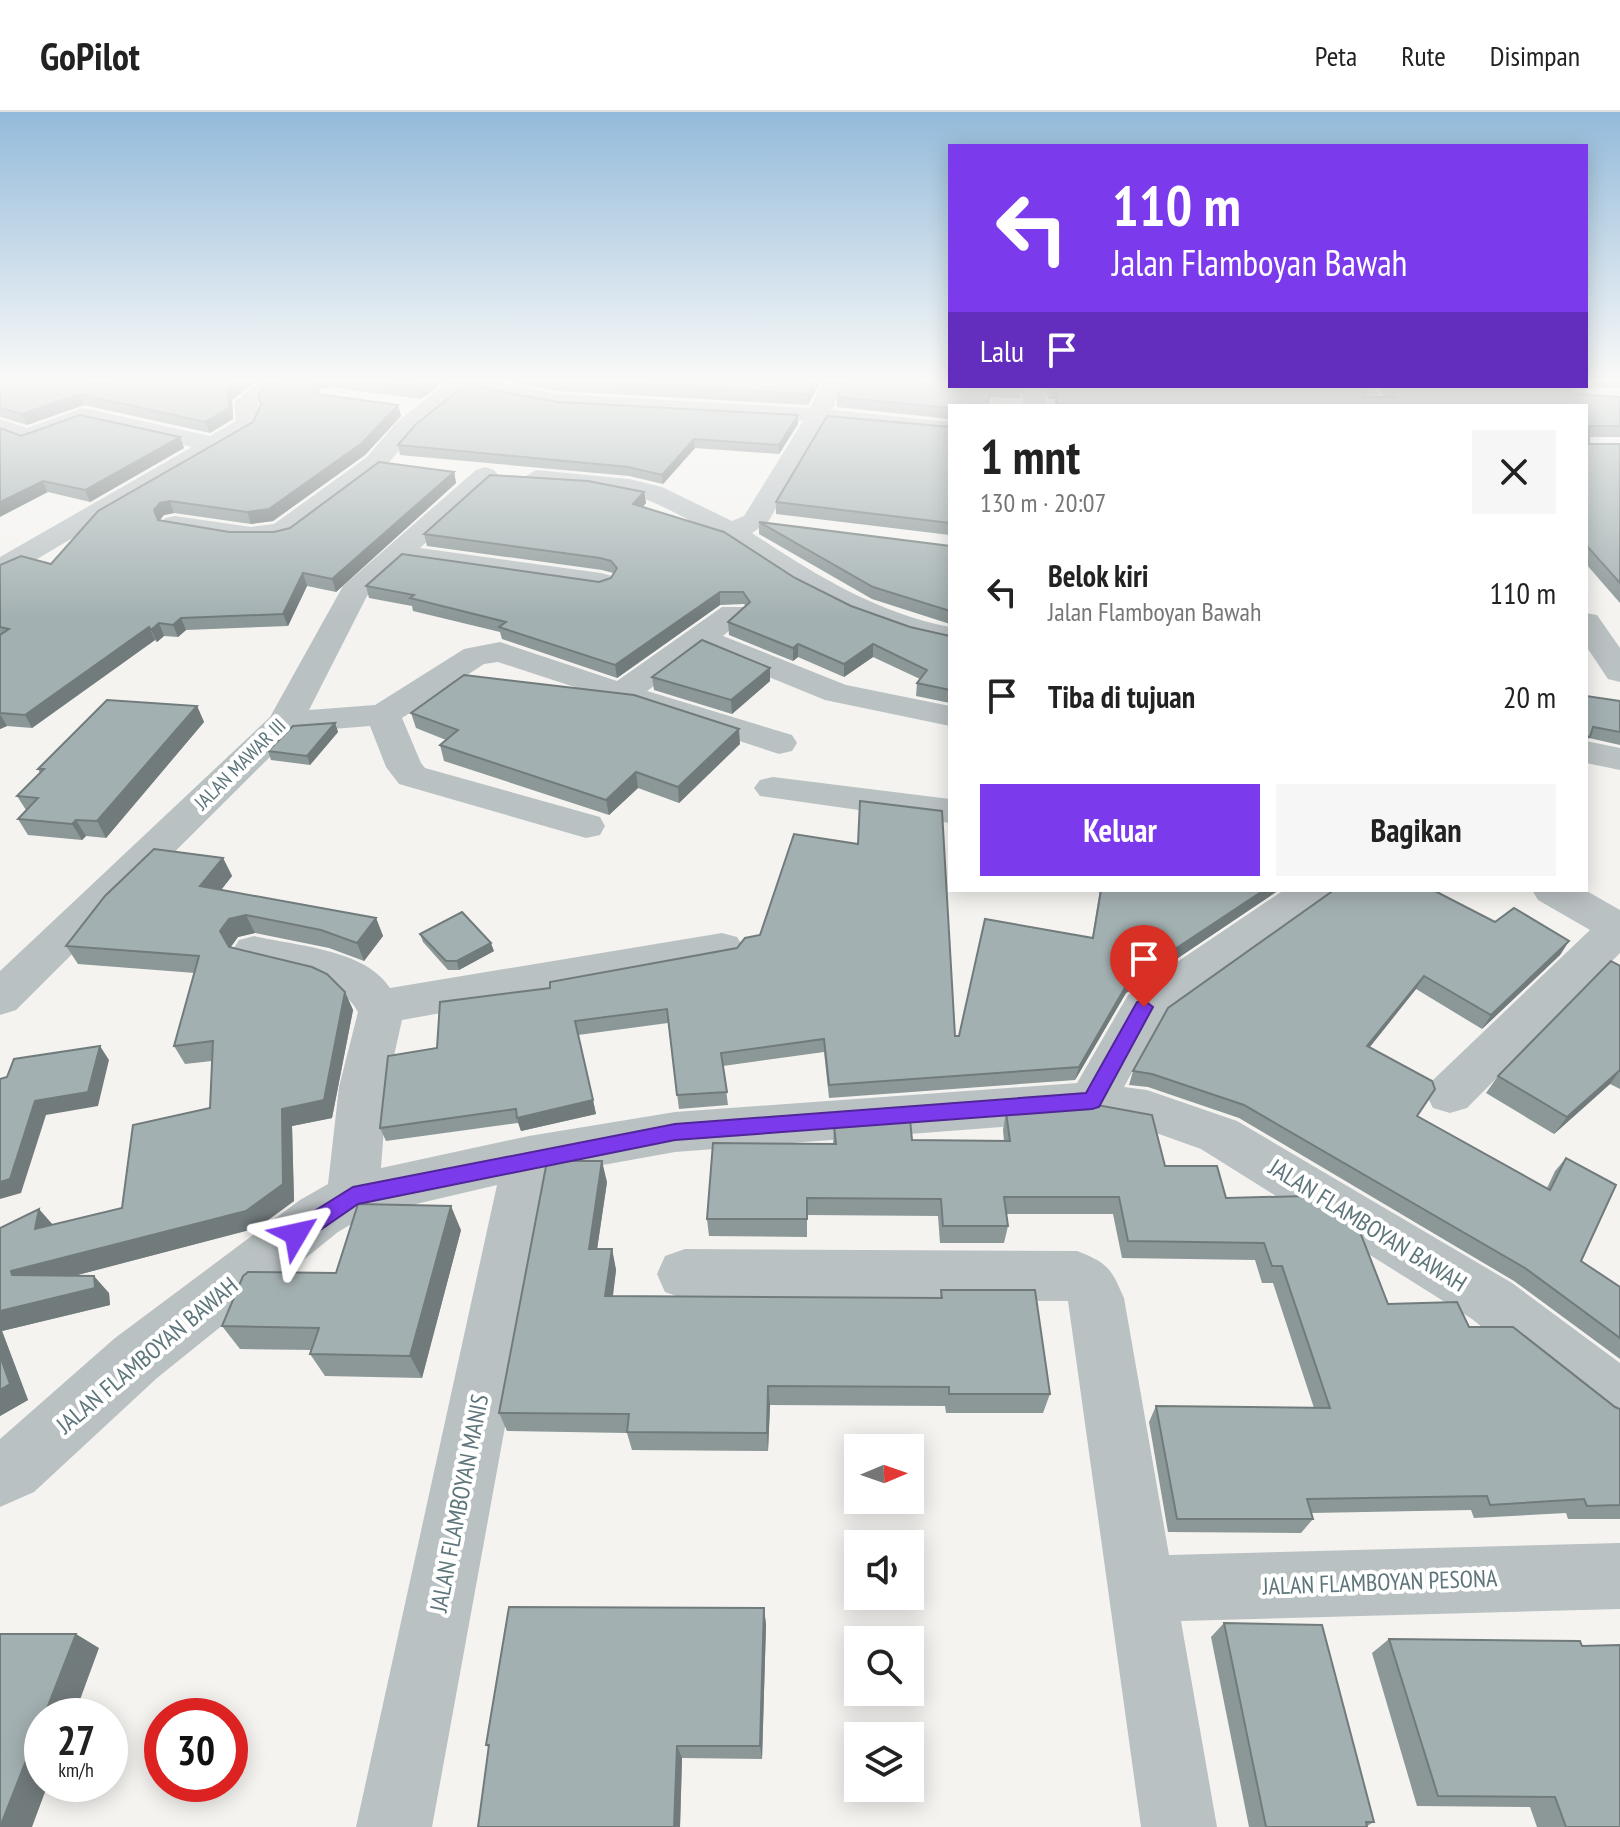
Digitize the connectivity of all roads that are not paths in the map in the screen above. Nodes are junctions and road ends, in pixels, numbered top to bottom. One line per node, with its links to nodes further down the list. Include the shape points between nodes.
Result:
1 (188, 458): 11 (street)
2 (380, 458): 4 (street)
3 (794, 458): 9 (street)
4 (376, 462): 5 (street); 8 (street, via 285,530 251,535)
5 (403, 465)
6 (444, 471): 7 (street)
7 (485, 475): 9 (street, via 629,487); 10 (street, JALAN MAWAR III)
8 (175, 524)
9 (755, 527): 15 (street, via 813,587 901,626)
10 (397, 553): 12 (street); 21 (street, JALAN MAWAR III, via 354,592)
11 (0, 569)
12 (601, 582)
13 (733, 614): 16 (street)
14 (1588, 625): 17 (street)
15 (948, 637)
16 (700, 638): 18 (street); 20 (street, via 837,693)
17 (1620, 672)
18 (621, 694): 19 (street, via 487,652); 22 (street)
19 (383, 715): 21 (street); 27 (street, via 412,776)
20 (948, 716)
21 (285, 722): 32 (street, JALAN MAWAR III)
22 (779, 743)
23 (1588, 752): 24 (street)
24 (1620, 759)
25 (773, 788): 26 (street)
26 (948, 811)
27 (586, 826)
28 (1310, 892): 35 (street, via 1144,1007)
29 (1556, 892): 34 (street, via 1619,928)
30 (722, 948): 33 (street)
31 (254, 951): 33 (street, via 343,973 367,988)
32 (0, 998)
33 (378, 1007): 37 (street, via 377,1036 363,1087)
34 (1450, 1094)
35 (1092, 1101): 37 (street, JALAN FLAMBOYAN BAWAH, via 675,1132); 39 (street, JALAN FLAMBOYAN BAWAH, via 1147,1110 1219,1135 1492,1301)
36 (524, 1180): 43 (street, JALAN FLAMBOYAN MANIS)
37 (353, 1196): 40 (street, JALAN FLAMBOYAN BAWAH, via 319,1216 136,1358)
38 (685, 1274): 42 (street, via 1077,1276 1088,1282 1096,1298)
39 (1620, 1399)
40 (0, 1476)
41 (1620, 1576): 42 (street, JALAN FLAMBOYAN PESONA)
42 (1141, 1589): 44 (street)
43 (394, 1827)
44 (1179, 1827)

